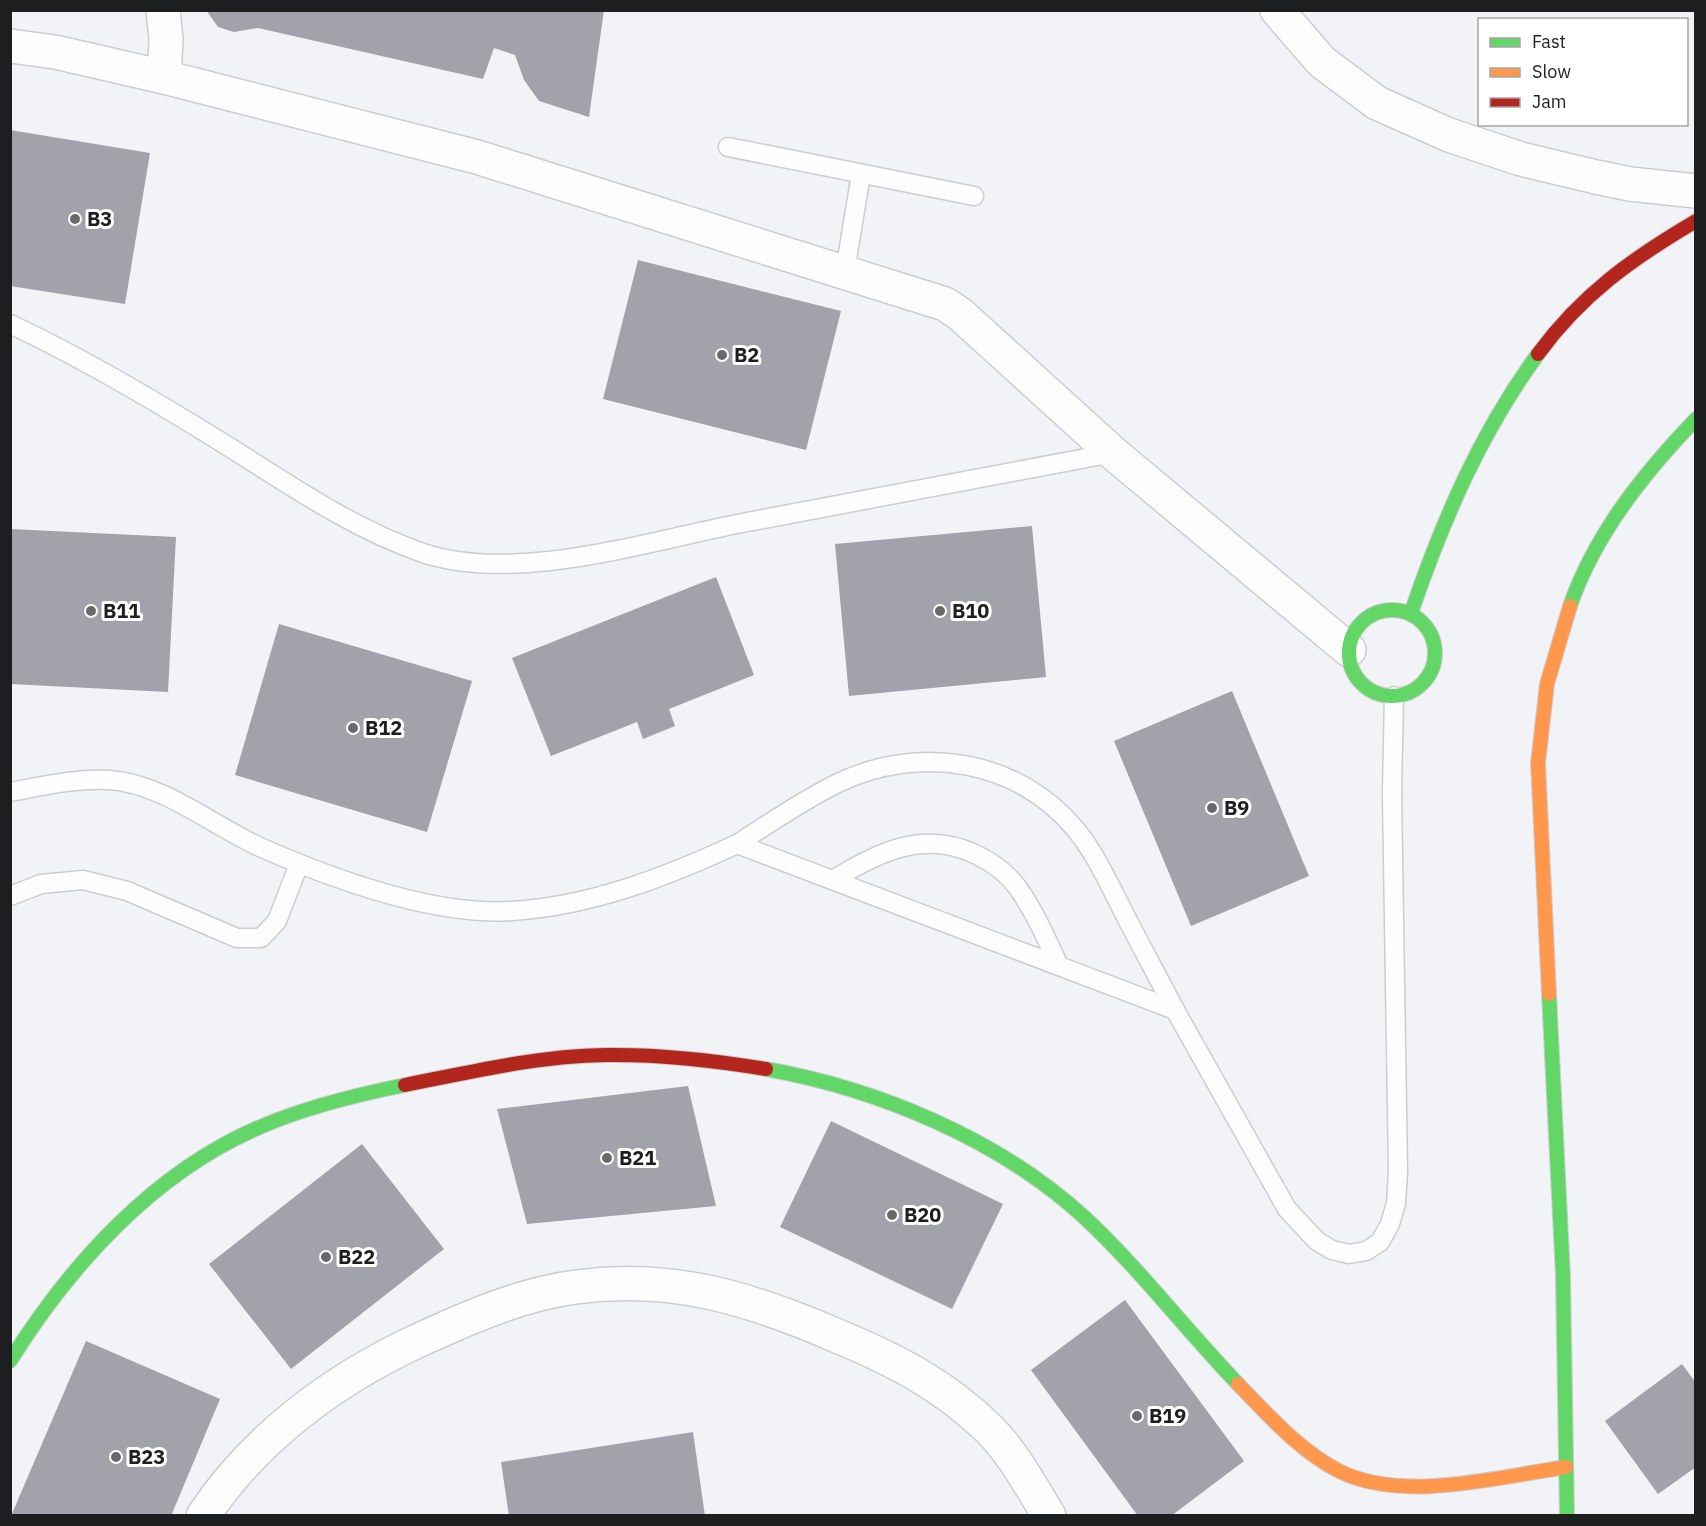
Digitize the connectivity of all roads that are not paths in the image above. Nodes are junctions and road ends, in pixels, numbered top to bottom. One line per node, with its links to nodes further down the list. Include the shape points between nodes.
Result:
1 (163, 10): 4 (street)
2 (1277, 10): 7 (street, via 1322,62 1377,103 1449,135 1521,159 1596,177)
3 (10, 46): 4 (street)
4 (164, 77): 10 (street, via 477,157)
5 (728, 147): 6 (lane)
6 (861, 174): 8 (lane); 10 (lane)
7 (1695, 191)
8 (974, 196)
9 (1695, 221): 14 (street, via 1644,250 1612,274 1530,362 1496,415 1443,520)
10 (845, 271): 13 (street, via 928,297 960,314)
11 (10, 324): 13 (lane, via 99,369 373,533 427,554 479,563 533,562 651,544 737,524)
12 (1695, 419): 25 (street, via 1641,480 1590,559 1560,634 1542,715 1539,764 1563,1276)
13 (1113, 453): 15 (street)
14 (1411, 613): 15 (street, via 1383,610 1370,615 1352,636); 16 (street, via 1431,633 1435,660 1421,685)
15 (1349, 650): 16 (street, via 1350,665 1357,678 1367,688)
16 (1395, 696): 23 (lane, via 1392,793 1398,1172 1393,1214 1380,1242 1366,1251 1348,1254 1332,1250 1287,1209)
17 (10, 792): 19 (lane, via 91,779 135,784)
18 (737, 844): 19 (lane, via 631,888 511,911 455,908 403,897); 20 (lane); 23 (lane, via 815,795 874,769 943,761 997,772 1052,805 1078,832)
19 (299, 864): 21 (lane, via 278,921 261,938 237,938 127,891 82,880 41,885)
20 (833, 880): 22 (lane); 22 (lane, via 881,853 914,844 942,843 967,850 1001,870 1015,884)
21 (10, 897)
22 (1059, 966): 23 (lane)
23 (1175, 1010)
24 (10, 1362): 25 (street, via 45,1306 110,1236 180,1174 244,1134 339,1098 484,1068 606,1055 656,1056 725,1062 835,1086 942,1126 1000,1157 1048,1187 1088,1220 1244,1391 1311,1454 1354,1478 1403,1485)
25 (1566, 1467): 28 (street)
26 (202, 1515): 27 (street, via 270,1438 311,1403 363,1368 445,1328 514,1302 573,1287 623,1283 676,1285 723,1294 778,1311 898,1361 962,1405 991,1431)
27 (1049, 1515)
28 (1567, 1515)

